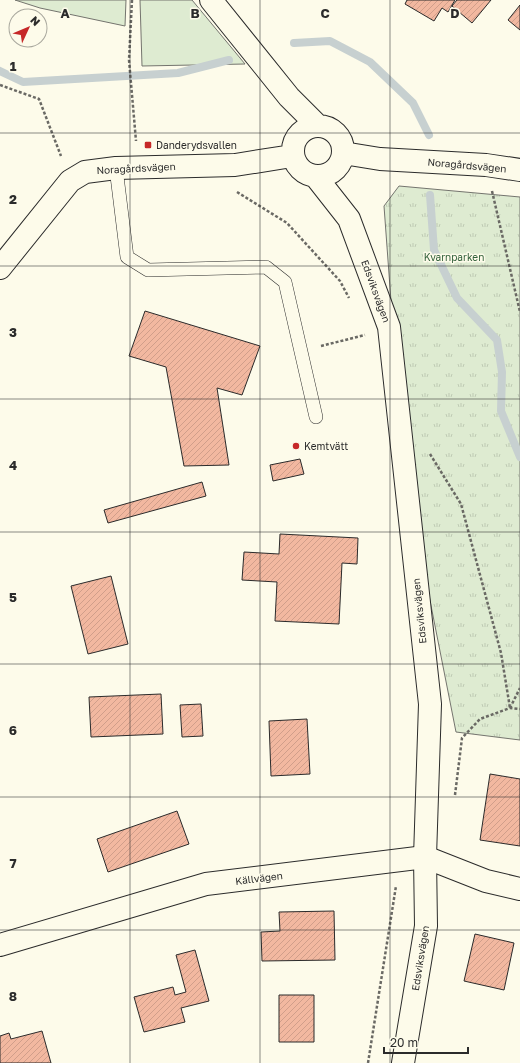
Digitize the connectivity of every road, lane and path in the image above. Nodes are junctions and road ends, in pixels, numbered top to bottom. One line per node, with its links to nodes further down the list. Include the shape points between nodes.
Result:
1 (132, 0): 4 (path, via 129,60)
2 (211, 0): 5 (street, via 289,97)
3 (0, 85): 12 (path, via 39,99)
4 (132, 92)
5 (318, 126): 6 (street, via 334,132 341,140); 7 (street, via 305,129 298,134 292,148)
6 (343, 153): 8 (street, Noragårdsvägen, via 380,159); 11 (street, via 333,172)
7 (292, 156): 9 (street, Noragårdsvägen, via 235,165); 11 (street, via 297,167 304,173)
8 (486, 165): 10 (street, Noragårdsvägen); 16 (path)
9 (116, 168): 12 (street, Noragårdsvägen, via 85,172); 18 (lane, via 127,257 148,270 266,267 285,282)
10 (520, 170)
11 (316, 177): 20 (street, Edsviksvägen, via 349,219 389,326)
12 (70, 181): 14 (street, Noragårdsvägen)
13 (237, 192): 15 (path, via 287,223 340,281)
14 (1, 265)
15 (350, 301)
16 (520, 312)
17 (368, 342): 18 (path, via 367,334)
18 (301, 351): 19 (lane)
19 (316, 417)
20 (400, 434): 22 (path, via 427,449 461,504 501,653); 25 (street, Edsviksvägen, via 430,704)
21 (520, 688): 22 (path)
22 (510, 708): 23 (path); 24 (path, via 480,719 462,738)
23 (520, 709)
24 (454, 798)
25 (425, 857): 26 (street, Källvägen); 27 (street, Källvägen, via 486,881); 30 (street, Edsviksvägen, via 426,926)
26 (401, 860): 28 (street, Källvägen, via 206,884); 29 (path)
27 (520, 889)
28 (0, 945)
29 (368, 1063)
30 (403, 1063)

